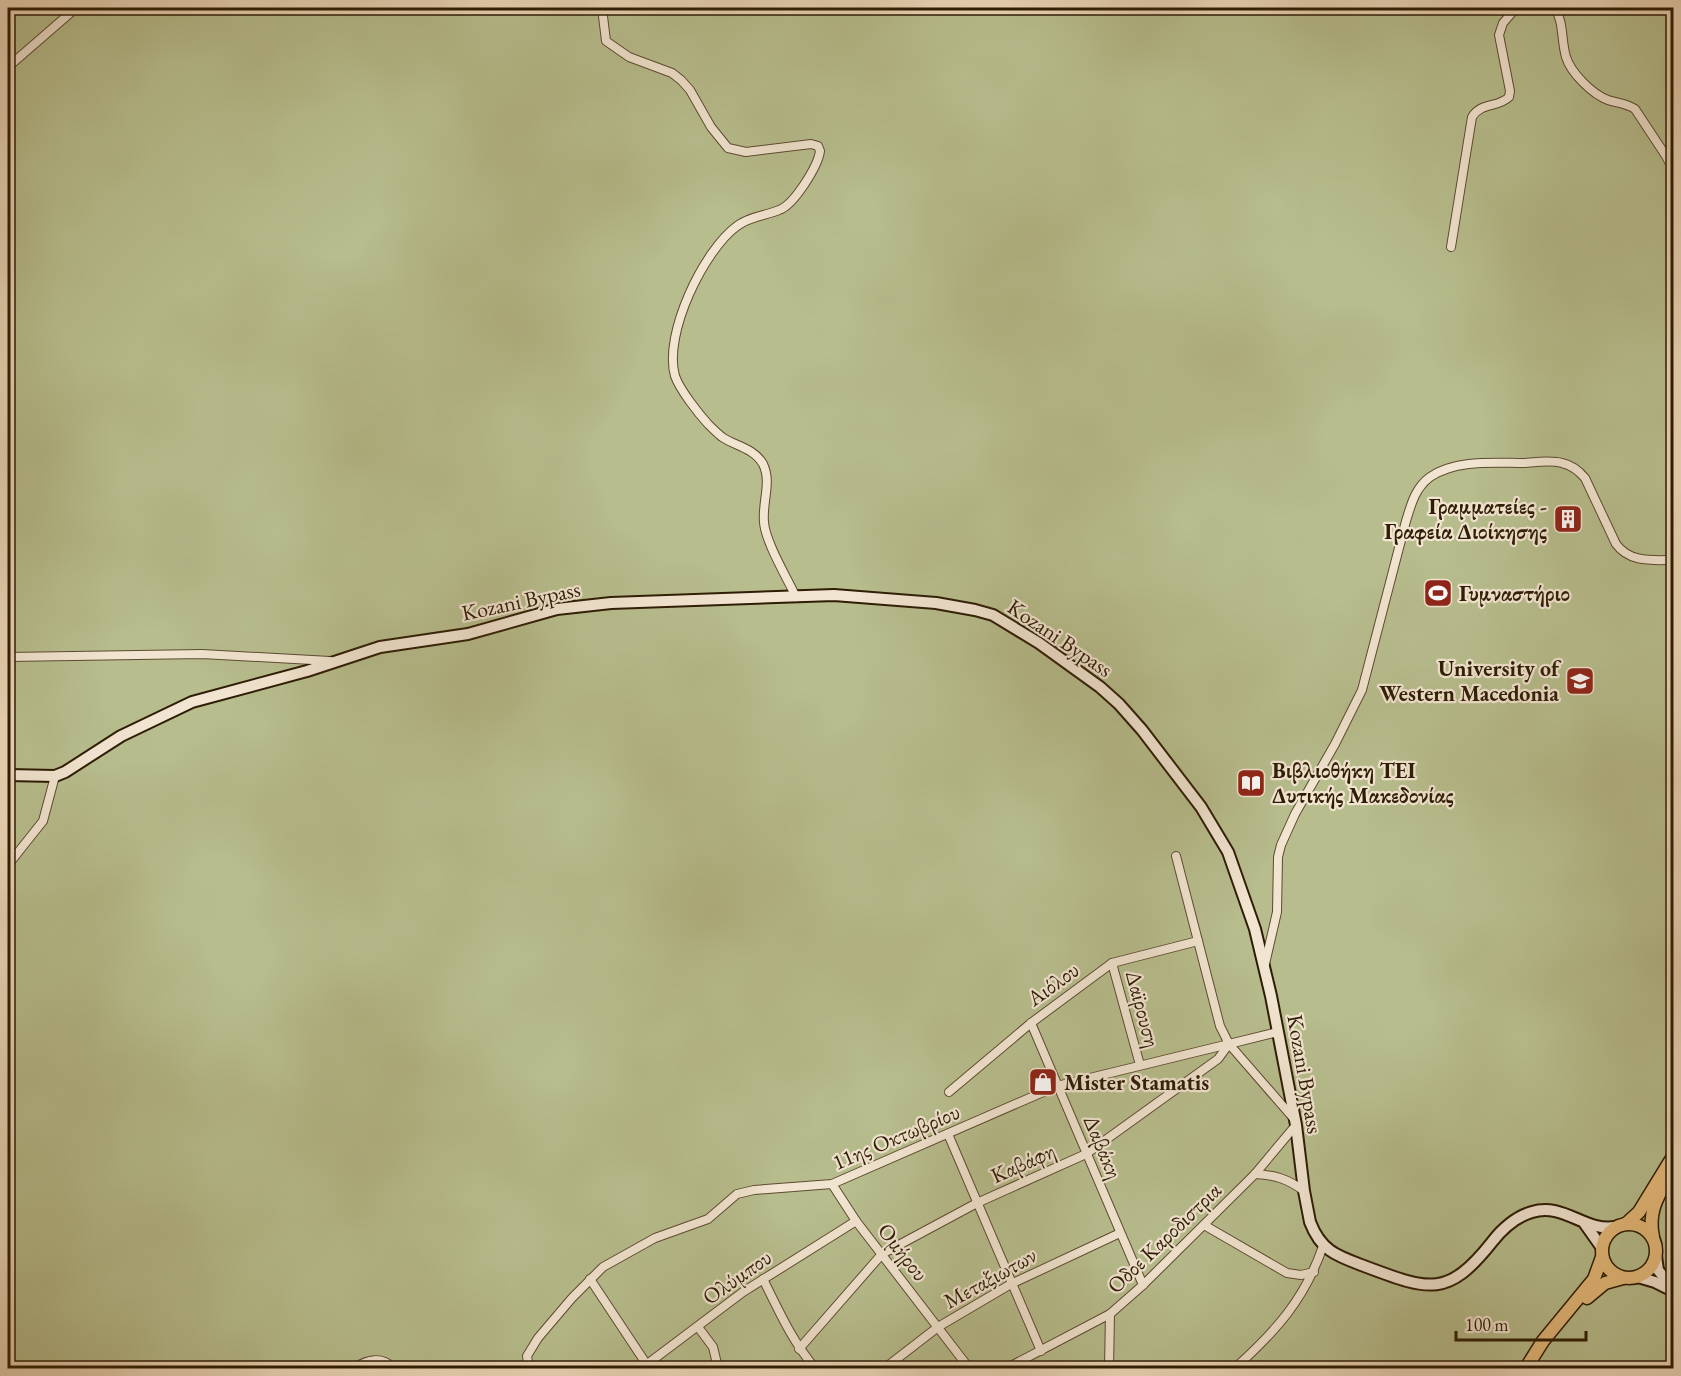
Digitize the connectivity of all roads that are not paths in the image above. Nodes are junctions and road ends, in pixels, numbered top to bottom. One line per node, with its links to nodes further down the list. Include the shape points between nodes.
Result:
1 (76, 8): 5 (street)
2 (602, 8): 9 (street, via 606,41 629,57 681,80 728,148 746,152 802,145 818,146 820,151 790,203 742,222 714,248 686,301 674,352 675,375 700,416 720,436 755,453 764,467 766,536)
3 (1516, 8): 7 (street, via 1503,23 1499,35 1509,97 1482,107 1472,117)
4 (1555, 8): 6 (street, via 1561,17 1570,66 1601,97 1635,109)
5 (8, 68)
6 (1674, 171)
7 (1451, 247)
8 (1674, 560): 18 (street, via 1639,559 1622,552 1585,478 1569,465 1555,462 1457,466 1427,479 1415,494 1394,558 1362,690 1281,845 1276,912)
9 (796, 597): 11 (main road, Kozani Bypass, via 611,603 557,609 468,633 380,647); 18 (main road, Kozani Bypass, via 887,598 993,615 1024,632 1100,687 1142,729 1217,832 1244,896)
10 (8, 657): 11 (street, via 202,654)
11 (334, 662): 13 (main road, Kozani Bypass, via 192,702 121,736)
12 (8, 775): 13 (main road, Kozani Bypass)
13 (55, 776): 15 (street, via 43,821)
14 (1176, 856): 16 (street)
15 (8, 865)
16 (1198, 941): 17 (street, Αιόλου); 21 (street, via 1220,1026)
17 (1112, 963): 19 (street, Αιόλου); 22 (street, Δαϊρουση)
18 (1264, 966): 20 (main road, Kozani Bypass)
19 (1030, 1023): 23 (street, Δαβάκη); 24 (street, Αιόλου)
20 (1278, 1032): 21 (street); 25 (main road, Kozani Bypass)
21 (1229, 1044): 22 (street, 11ης Οκτωβρίου); 25 (street); 27 (street, Καβάφη, via 1218,1059)
22 (1140, 1065): 23 (street, 11ης Οκτωβρίου)
23 (1057, 1086): 26 (street, 11ης Οκτωβρίου); 27 (street, Δαβάκη)
24 (949, 1092)
25 (1295, 1123): 30 (street, Oδοε Καροδιστρια); 32 (main road, Kozani Bypass)
26 (948, 1134): 31 (street, 11ης Οκτωβρίου); 33 (street)
27 (1086, 1154): 33 (street, Καβάφη); 38 (street, Δαβάκη)
28 (1674, 1155): 37 (main road, via 1639,1212)
29 (1674, 1170): 39 (main road, via 1652,1211)
30 (1255, 1174): 32 (street, via 1280,1177); 36 (street, Oδοε Καροδιστρια)
31 (832, 1184): 34 (street, Ομήρου); 47 (street, 11ης Οκτωβρίου, via 737,1194 708,1219 642,1245)
32 (1304, 1191): 40 (main road, Kozani Bypass, via 1310,1222)
33 (977, 1203): 42 (street, Καβάφη); 49 (street)
34 (856, 1221): 42 (street, Ομήρου); 48 (street, Ολύμπου)
35 (1585, 1223): 37 (main road, via 1601,1229); 40 (main road, via 1559,1211 1530,1212 1506,1226 1461,1275 1435,1285 1382,1273); 41 (main road)
36 (1204, 1225): 44 (street, via 1287,1273); 50 (street, Oδοε Καροδιστρια)
37 (1621, 1226): 39 (main road, via 1642,1227); 41 (main road, via 1606,1236)
38 (1120, 1233): 49 (street, Μεταξιωτων); 50 (street, Δαβάκη)
39 (1653, 1238): 43 (main road)
40 (1323, 1246): 44 (street)
41 (1602, 1253): 46 (main road, via 1610,1270); 68 (main road, via 1594,1279 1543,1341)
42 (882, 1254): 54 (street, Ομήρου); 55 (street, Καβάφη)
43 (1656, 1256): 45 (main road, via 1649,1269); 51 (main road, via 1658,1270)
44 (1314, 1272): 67 (street, via 1296,1304 1267,1340)
45 (1638, 1277): 46 (main road); 51 (main road)
46 (1623, 1278): 68 (main road, via 1605,1283 1591,1293)
47 (590, 1279): 57 (street); 60 (street, 11ης Οκτωβρίου, via 534,1344 527,1356)
48 (763, 1279): 53 (street, Ολύμπου); 55 (street)
49 (1011, 1284): 54 (street, Μεταξιωτων); 56 (street)
50 (1143, 1285): 52 (street, Oδοε Καροδιστρια)
51 (1674, 1291)
52 (1110, 1314): 56 (street); 66 (street, Oδοε Καροδιστρια)
53 (698, 1327): 57 (street, Ολύμπου); 61 (street, via 713,1347)
54 (938, 1327): 63 (street, Μεταξιωτων); 64 (street, Ομήρου)
55 (798, 1349): 62 (street)
56 (1041, 1350): 65 (street)
57 (645, 1366)
58 (354, 1368): 59 (street, via 378,1359)
59 (394, 1368)
60 (529, 1368)
61 (718, 1368)
62 (815, 1368)
63 (885, 1368)
64 (969, 1368)
65 (1007, 1368)
66 (1109, 1368)
67 (1235, 1368)
68 (1527, 1368)

